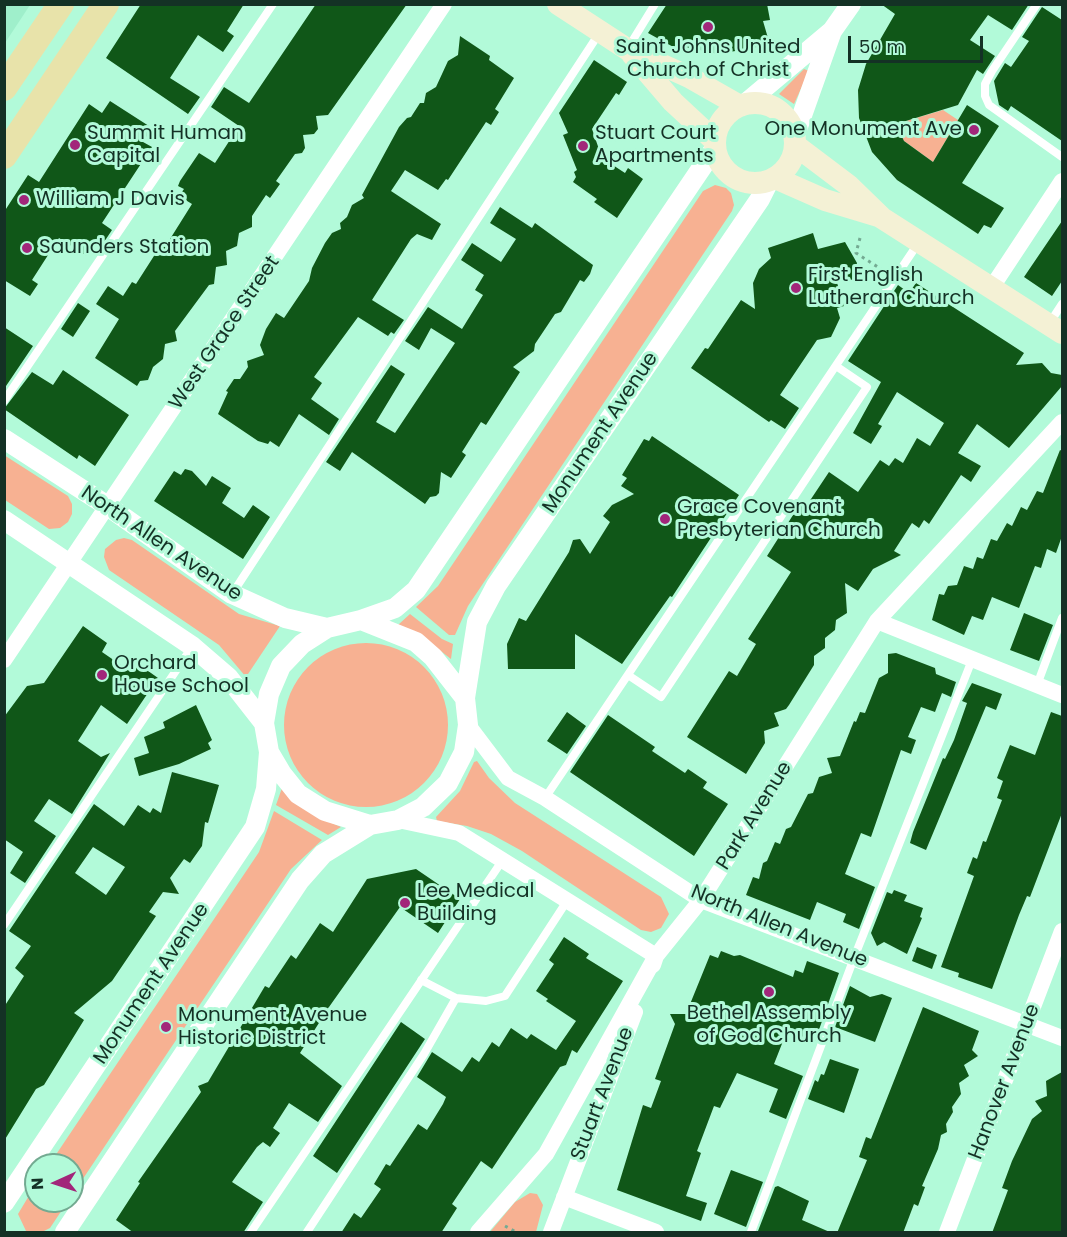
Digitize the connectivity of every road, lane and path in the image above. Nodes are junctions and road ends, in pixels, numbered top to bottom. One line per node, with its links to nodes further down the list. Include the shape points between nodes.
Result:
1 (61, 4): 12 (main road)
2 (106, 4): 16 (main road)
3 (273, 4): 28 (lane)
4 (444, 4): 31 (street, West Grace Street)
5 (558, 4): 10 (main road)
6 (655, 4): 11 (lane)
7 (851, 4): 9 (street)
8 (1037, 4): 17 (lane, via 992,71 985,84 985,96 989,105)
9 (832, 31): 13 (street); 14 (street)
10 (600, 32): 11 (main road); 34 (lane)
11 (627, 49): 13 (main road); 15 (main road)
12 (4, 88)
13 (742, 105): 14 (main road, via 759,103 783,114); 15 (main road, via 720,123)
14 (795, 141): 18 (main road, via 789,164); 20 (main road)
15 (715, 144): 18 (main road, via 725,170 734,178 757,184); 36 (street, via 416,590 395,608)
16 (4, 156)
17 (1062, 157)
18 (772, 180): 20 (main road); 45 (street, Monument Avenue, via 496,586 477,622)
19 (1062, 181): 24 (street)
20 (882, 218): 22 (main road)
21 (860, 238): 23 (path, via 856,253)
22 (920, 242): 24 (main road); 27 (lane, via 852,349)
23 (873, 264)
24 (992, 287): 26 (main road)
25 (1062, 304): 26 (lane)
26 (1056, 328)
27 (836, 366): 42 (lane); 42 (lane, via 867,387 661,697)
28 (4, 401)
29 (1062, 422): 37 (street, Park Avenue)
30 (4, 439): 31 (street, North Allen Avenue)
31 (109, 507): 33 (street, West Grace Street); 34 (street, North Allen Avenue)
32 (4, 520): 33 (street)
33 (70, 564): 39 (street); 40 (street, West Grace Street)
34 (232, 594): 38 (street, North Allen Avenue, via 285,618)
35 (1062, 618): 43 (lane)
36 (361, 621): 38 (street); 45 (street, via 416,642 434,657)
37 (877, 621): 41 (street); 53 (street, Park Avenue)
38 (327, 628): 46 (street, via 302,644 281,666 269,693)
39 (192, 646): 46 (street, via 228,677); 55 (lane)
40 (4, 660)
41 (972, 660): 43 (street); 58 (lane)
42 (628, 675): 49 (lane)
43 (1037, 685): 44 (street)
44 (1062, 695)
45 (465, 698): 47 (street)
46 (264, 723): 48 (street)
47 (468, 724): 49 (street, North Allen Avenue, via 508,778); 50 (street, via 464,752 448,783 423,807)
48 (269, 752): 51 (street, via 304,798 325,811); 64 (street, Monument Avenue, via 266,789 255,827)
49 (545, 798): 53 (street, North Allen Avenue)
50 (398, 820): 51 (street); 52 (street, via 459,832)
51 (370, 825): 66 (street, via 323,854 300,880)
52 (502, 861): 54 (street); 59 (lane)
53 (701, 900): 57 (street, Park Avenue); 58 (street, North Allen Avenue)
54 (567, 901): 57 (street); 60 (lane, via 504,996 486,1001)
55 (4, 925)
56 (1062, 931): 61 (street, Hanover Avenue)
57 (656, 956): 63 (street, Stuart Avenue); 69 (street, Park Avenue, via 546,1154)
58 (854, 958): 61 (street, North Allen Avenue); 73 (lane)
59 (421, 981): 60 (lane); 67 (lane)
60 (456, 998): 68 (lane)
61 (1027, 1025): 62 (street, North Allen Avenue); 74 (street, Hanover Avenue)
62 (1062, 1038)
63 (564, 1197): 71 (street, Stuart Avenue); 72 (street)
64 (4, 1203)
65 (503, 1225): 70 (path)
66 (65, 1233)
67 (251, 1233)
68 (307, 1233)
69 (478, 1233)
70 (516, 1233)
71 (551, 1233)
72 (656, 1233)
73 (751, 1233)
74 (947, 1233)

